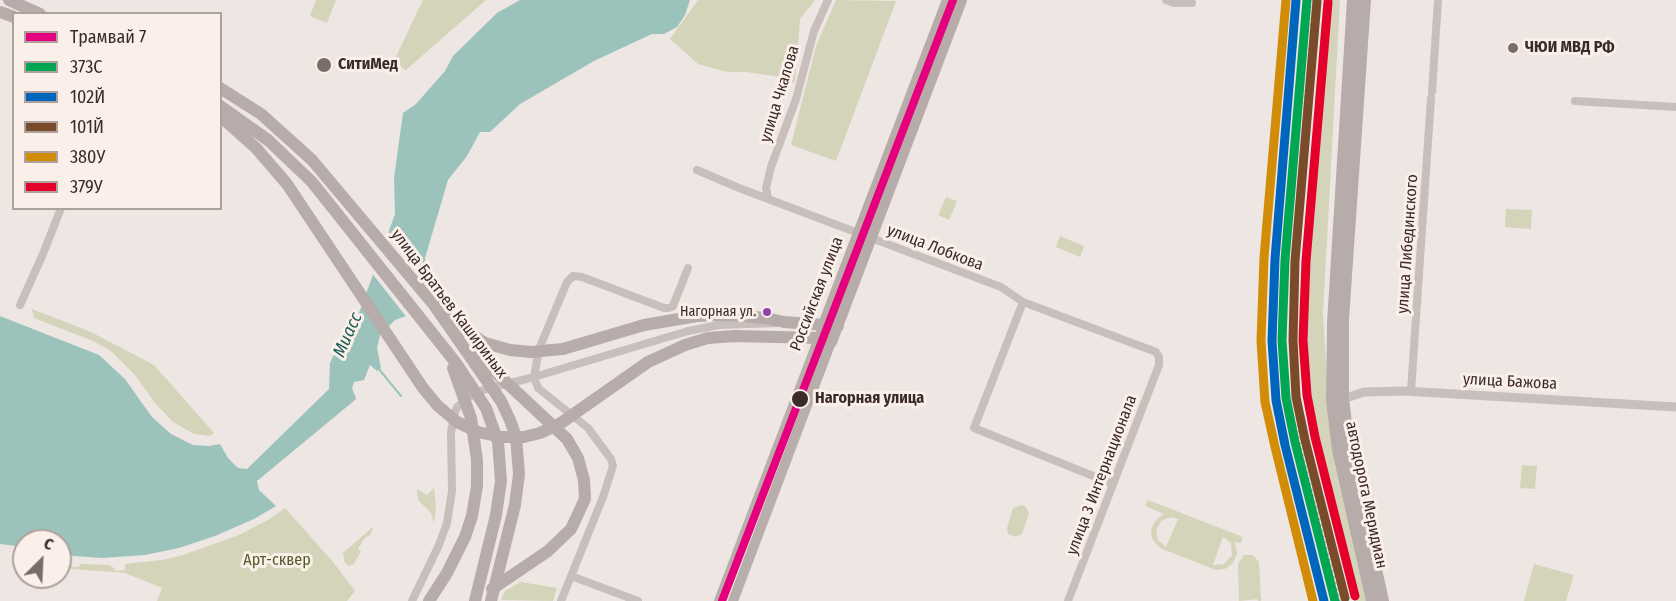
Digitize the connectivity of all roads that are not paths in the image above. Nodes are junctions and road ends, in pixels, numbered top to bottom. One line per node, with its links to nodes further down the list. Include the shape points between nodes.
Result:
1 (9, 0): 10 (main road)
2 (828, 0): 17 (street, улица Чкалова, via 814,31 796,99 771,167)
3 (948, 0): 19 (main road, Российская улица)
4 (962, 0): 20 (main road, Российская улица)
5 (1166, 0): 9 (street)
6 (1353, 0): 49 (main road, автодорога Меридиан, via 1333,323 1332,400 1338,450)
7 (1365, 0): 34 (main road, автодорога Меридиан, via 1343,320)
8 (1438, 0): 33 (street, улица Либединского)
9 (1192, 3)
10 (36, 12)
11 (223, 89): 24 (main road, улица Братьев Кашириных, via 279,128 312,160)
12 (1575, 101): 14 (street)
13 (222, 107): 29 (main road, улица Братьев Кашириных, via 268,140 301,171)
14 (1676, 107)
15 (222, 118): 30 (main road, via 256,148 287,184 428,395 470,429 501,437 540,433 568,419 657,357 699,340 748,336)
16 (697, 170): 17 (street, улица Лобкова)
17 (768, 198): 19 (street, улица Лобкова)
18 (60, 210): 23 (street)
19 (858, 233): 20 (street, улица Лобкова); 26 (main road, Российская улица)
20 (871, 238): 22 (street, улица Лобкова, via 1001,287); 27 (main road, Российская улица)
21 (688, 268): 32 (street, via 673,306 664,308 573,276 543,339)
22 (1023, 302): 31 (street, улица Лобкова, via 1151,350); 37 (street, via 974,429)
23 (20, 305)
24 (434, 305): 25 (main road, via 485,343 531,352 563,349 644,325 689,317 729,315); 28 (main road, улица Братьев Кашириных)
25 (784, 322): 26 (main road); 32 (street, via 702,328)
26 (824, 324): 27 (main road); 30 (main road, Российская улица)
27 (838, 326): 30 (main road, Российская улица)
28 (453, 332): 42 (main road, via 574,449 582,467 585,499 571,529); 43 (main road, улица Братьев Кашириных, via 501,401 517,448 515,505)
29 (436, 339): 41 (main road, via 466,401 477,472 465,537); 42 (main road, улица Братьев Кашириных, via 486,408 500,457 499,502)
30 (825, 340): 36 (main road, Российская улица); 38 (main road, Российская улица)
31 (1159, 357): 37 (street, улица 3 Интернационала)
32 (534, 377): 39 (street, via 548,398 588,428 613,466); 40 (street, via 483,390 457,407 452,433 449,515)
33 (1411, 392): 34 (street, улица Бажова, via 1364,392); 35 (street, улица Бажова)
34 (1343, 399): 50 (main road, автодорога Меридиан, via 1351,458)
35 (1676, 407)
36 (764, 483): 38 (main road); 46 (main road, Российская улица)
37 (1113, 484): 48 (street, улица 3 Интернационала)
38 (777, 488): 47 (main road, Российская улица)
39 (571, 576): 44 (street); 45 (street)
40 (412, 601)
41 (429, 601)
42 (476, 601)
43 (491, 601)
44 (561, 601)
45 (638, 601)
46 (719, 601)
47 (733, 601)
48 (1068, 601)
49 (1372, 601)
50 (1383, 601)

